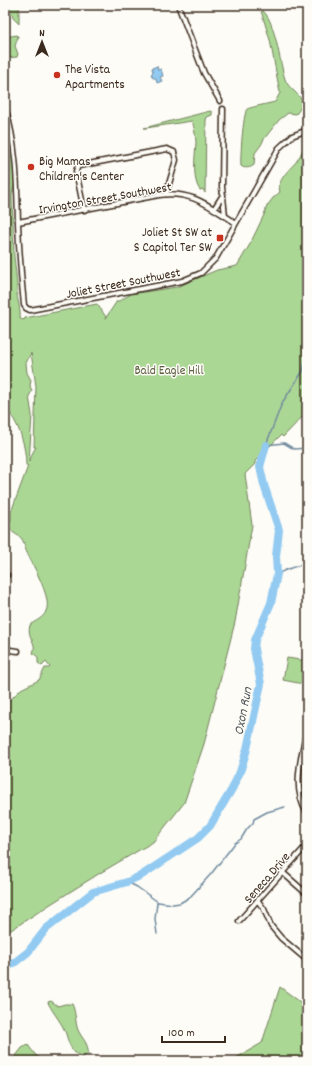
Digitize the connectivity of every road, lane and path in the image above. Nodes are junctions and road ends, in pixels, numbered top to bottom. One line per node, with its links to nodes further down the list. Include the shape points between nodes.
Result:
1 (178, 5): 4 (street, via 204,73)
2 (306, 5): 3 (street)
3 (307, 17)
4 (220, 101)
5 (5, 108): 13 (street, via 15,155)
6 (223, 109): 9 (street)
7 (307, 130): 14 (street, Joliet Street Southwest, via 295,134 281,146)
8 (166, 194): 10 (street, Irvington Street Southwest, via 192,197); 11 (street, Irvington Street Southwest); 11 (street, via 176,159 174,152 167,149 78,166 76,171)
9 (223, 195): 10 (street); 12 (street)
10 (214, 209): 12 (street, Irvington Street Southwest)
11 (84, 210): 13 (street, Irvington Street Southwest)
12 (225, 216): 14 (street, Irvington Street Southwest)
13 (18, 222): 14 (street, Joliet Street Southwest, via 24,305 30,310 189,279 210,265 223,248)
14 (236, 223)
15 (5, 646): 16 (street)
16 (18, 651)
17 (307, 728): 18 (street, via 298,779 301,802)
18 (307, 813)
19 (307, 845): 20 (street, Seneca Drive)
20 (282, 872): 21 (street); 22 (street, Seneca Drive)
21 (307, 894)
22 (258, 901): 23 (street, Seneca Drive); 24 (street, via 271,926)
23 (239, 921)
24 (307, 960)

